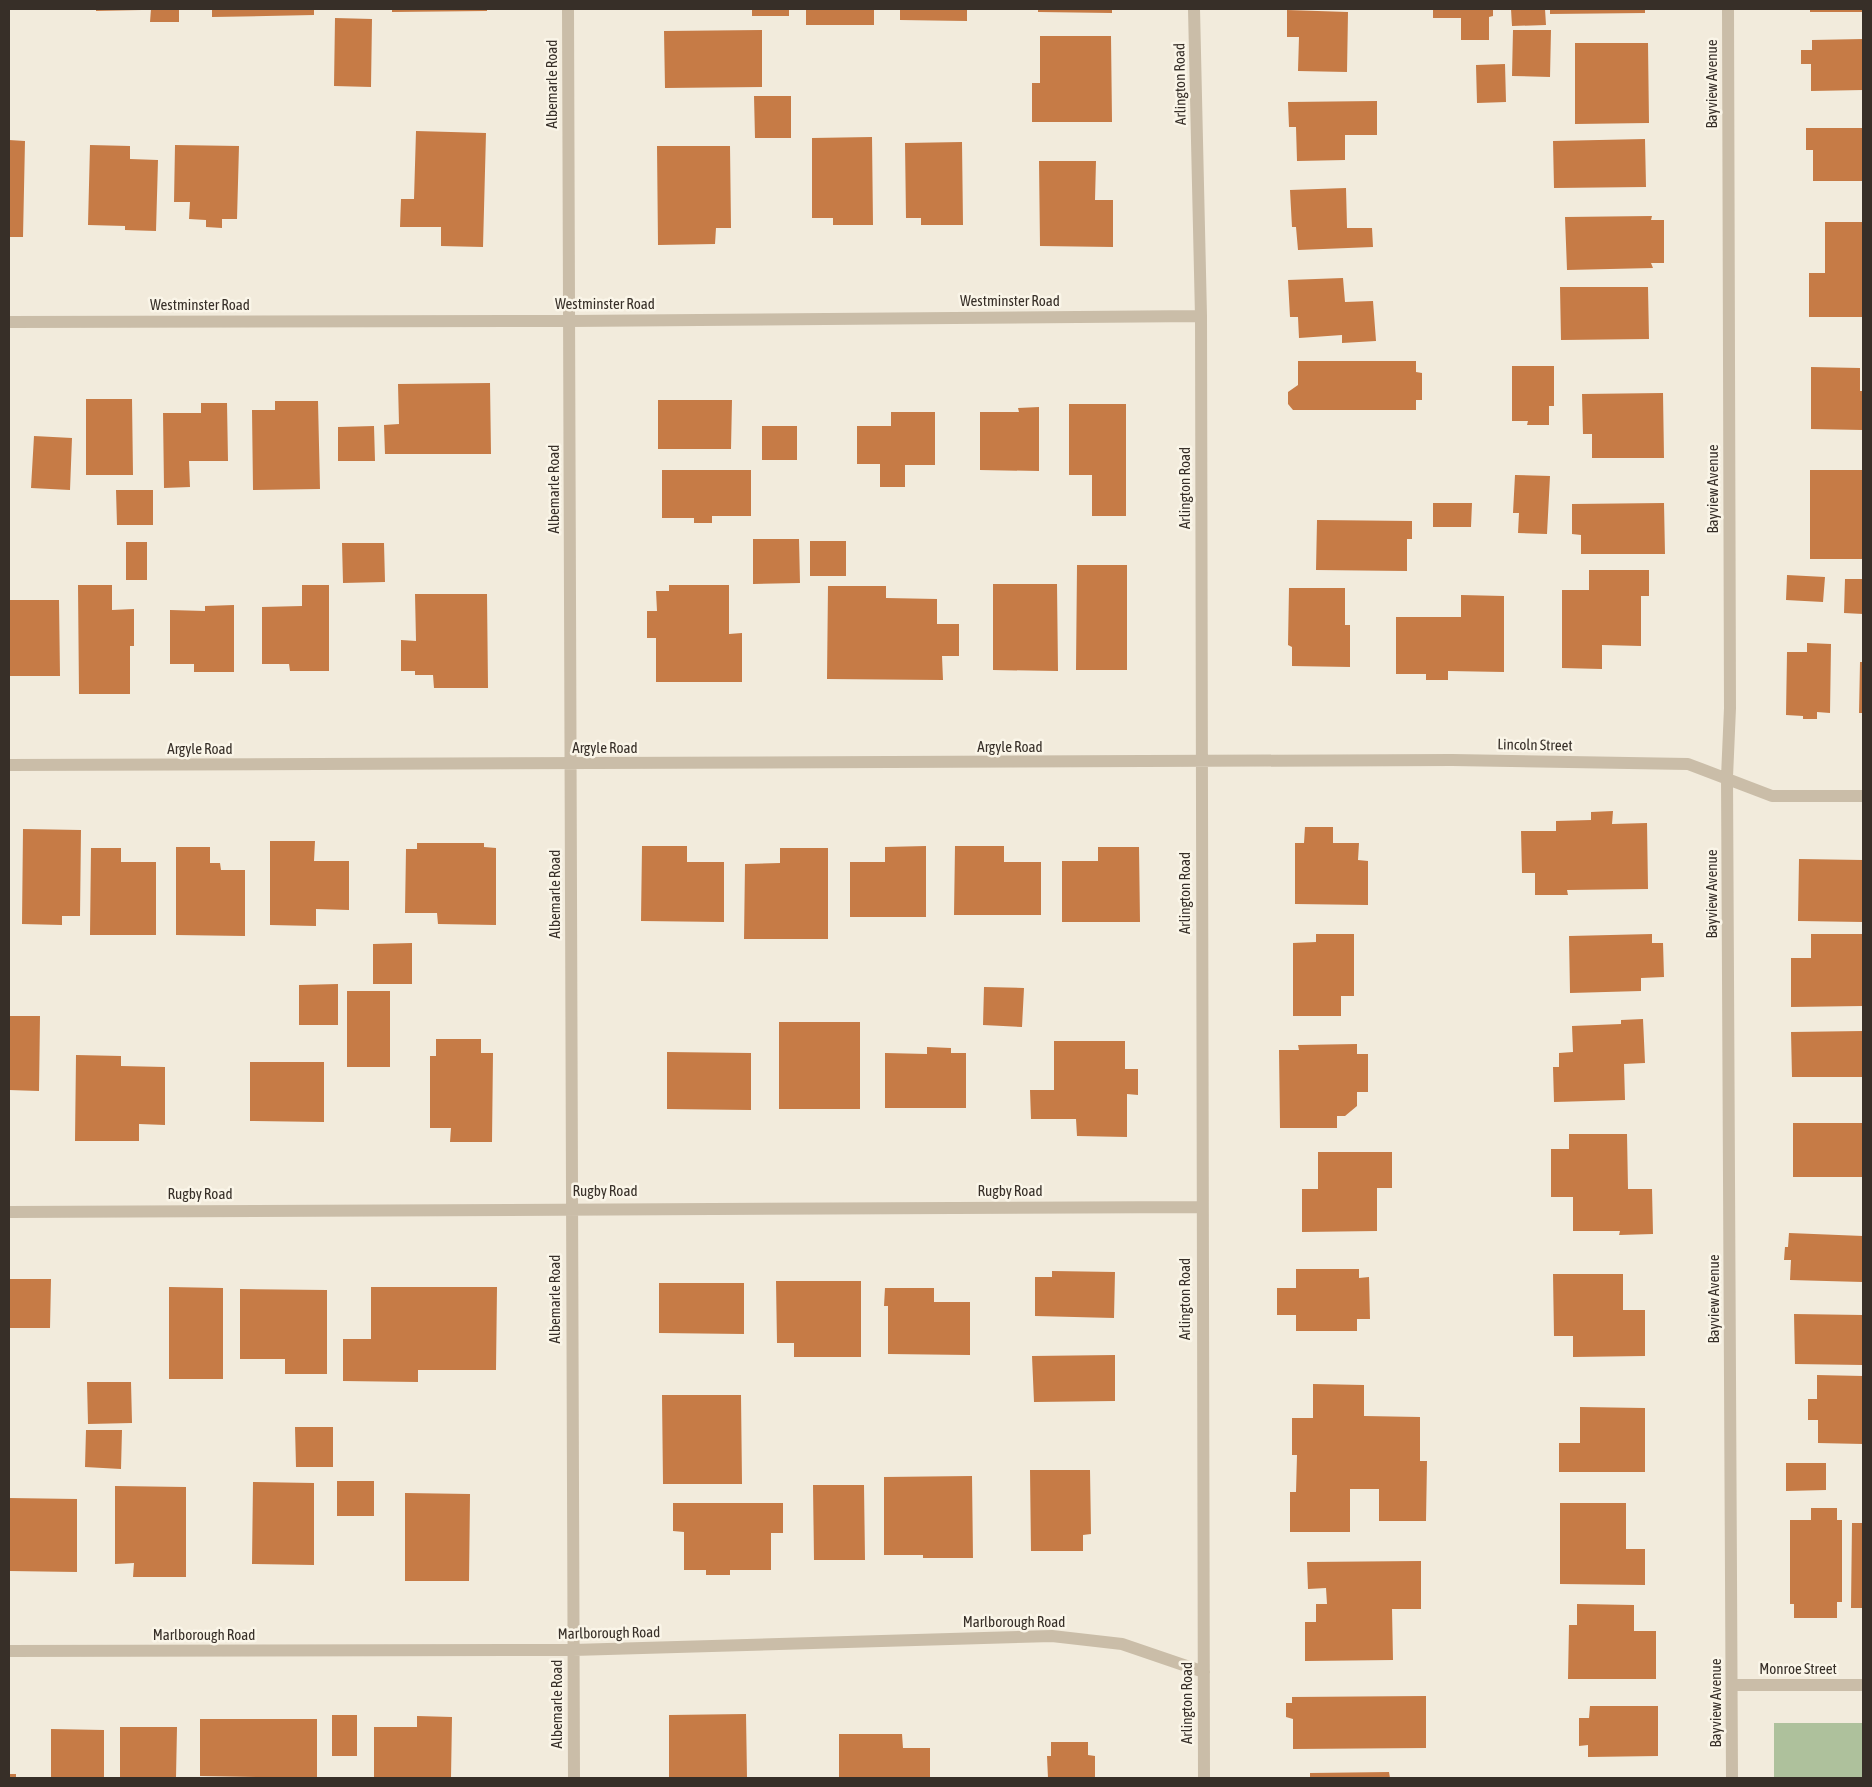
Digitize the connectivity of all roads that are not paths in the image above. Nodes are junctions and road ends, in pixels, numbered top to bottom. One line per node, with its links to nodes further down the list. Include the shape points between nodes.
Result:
1 (568, 9): 5 (street, Albemarle Road)
2 (1194, 9): 4 (street, Arlington Road)
3 (1728, 9): 10 (street, Bayview Avenue, via 1730,708)
4 (1201, 316): 5 (street, Westminster Road); 7 (street, Arlington Road)
5 (570, 321): 6 (street, Westminster Road); 8 (street, Albemarle Road)
6 (9, 322)
7 (1201, 763): 8 (street, Argyle Road); 10 (street, Lincoln Street, via 1452,760 1688,764); 12 (street, Arlington Road)
8 (571, 764): 9 (street, Argyle Road); 13 (street, Albemarle Road)
9 (9, 766)
10 (1727, 777): 11 (street, Lincoln Street, via 1772,796); 18 (street, Bayview Avenue)
11 (1863, 796)
12 (1201, 1206): 13 (street, Rugby Road); 17 (street, Arlington Road)
13 (571, 1208): 14 (street, Rugby Road); 15 (street, Albemarle Road)
14 (9, 1212)
15 (574, 1650): 16 (street, Marlborough Road); 17 (street, Marlborough Road, via 1052,1636 1122,1644); 20 (street, Albemarle Road)
16 (9, 1651)
17 (1204, 1672): 21 (street, Arlington Road)
18 (1732, 1685): 19 (street, Monroe Street); 22 (street, Bayview Avenue)
19 (1863, 1685)
20 (574, 1778)
21 (1204, 1778)
22 (1732, 1778)

